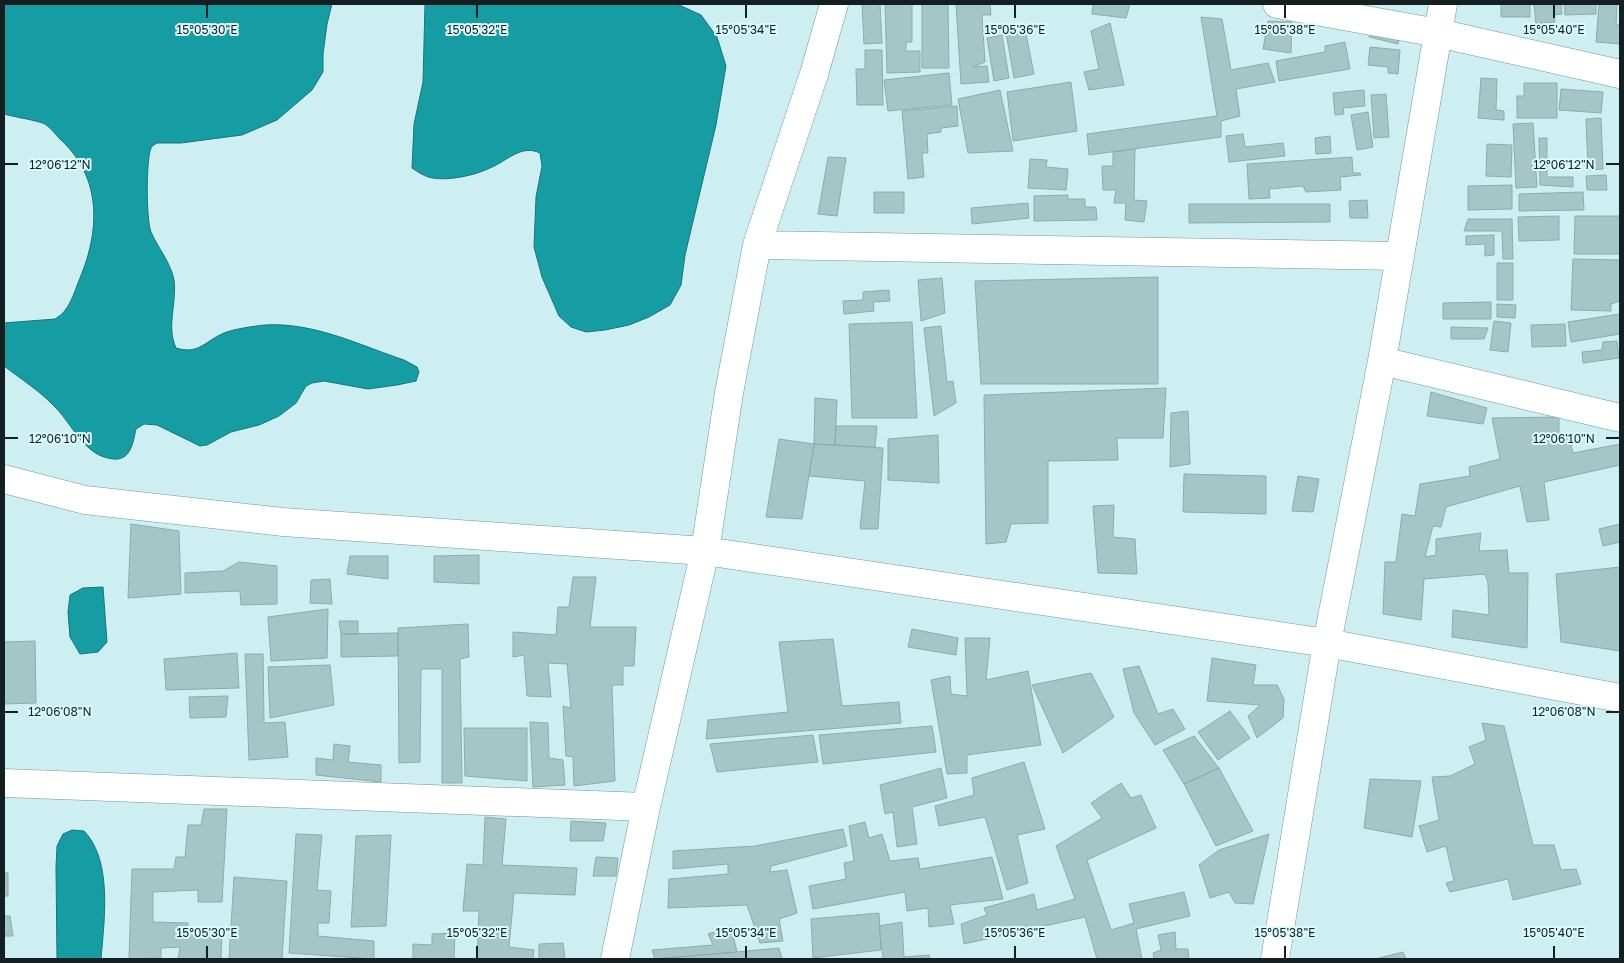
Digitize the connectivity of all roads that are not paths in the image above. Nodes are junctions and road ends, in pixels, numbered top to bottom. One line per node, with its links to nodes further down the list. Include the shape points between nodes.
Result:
1 (834, 4): 6 (street)
2 (1277, 4): 4 (street)
3 (1443, 4): 4 (street)
4 (1438, 32): 5 (street); 7 (street)
5 (1620, 74)
6 (757, 245): 7 (street); 11 (street, via 729,393)
7 (1400, 256): 8 (street)
8 (1382, 361): 9 (street); 12 (street)
9 (1620, 418)
10 (4, 479): 11 (street, via 84,500 283,522)
11 (705, 550): 12 (street); 15 (street)
12 (1327, 643): 13 (street); 17 (street)
13 (1620, 698)
14 (4, 783): 15 (street)
15 (646, 807): 16 (street)
16 (615, 959)
17 (1275, 959)

